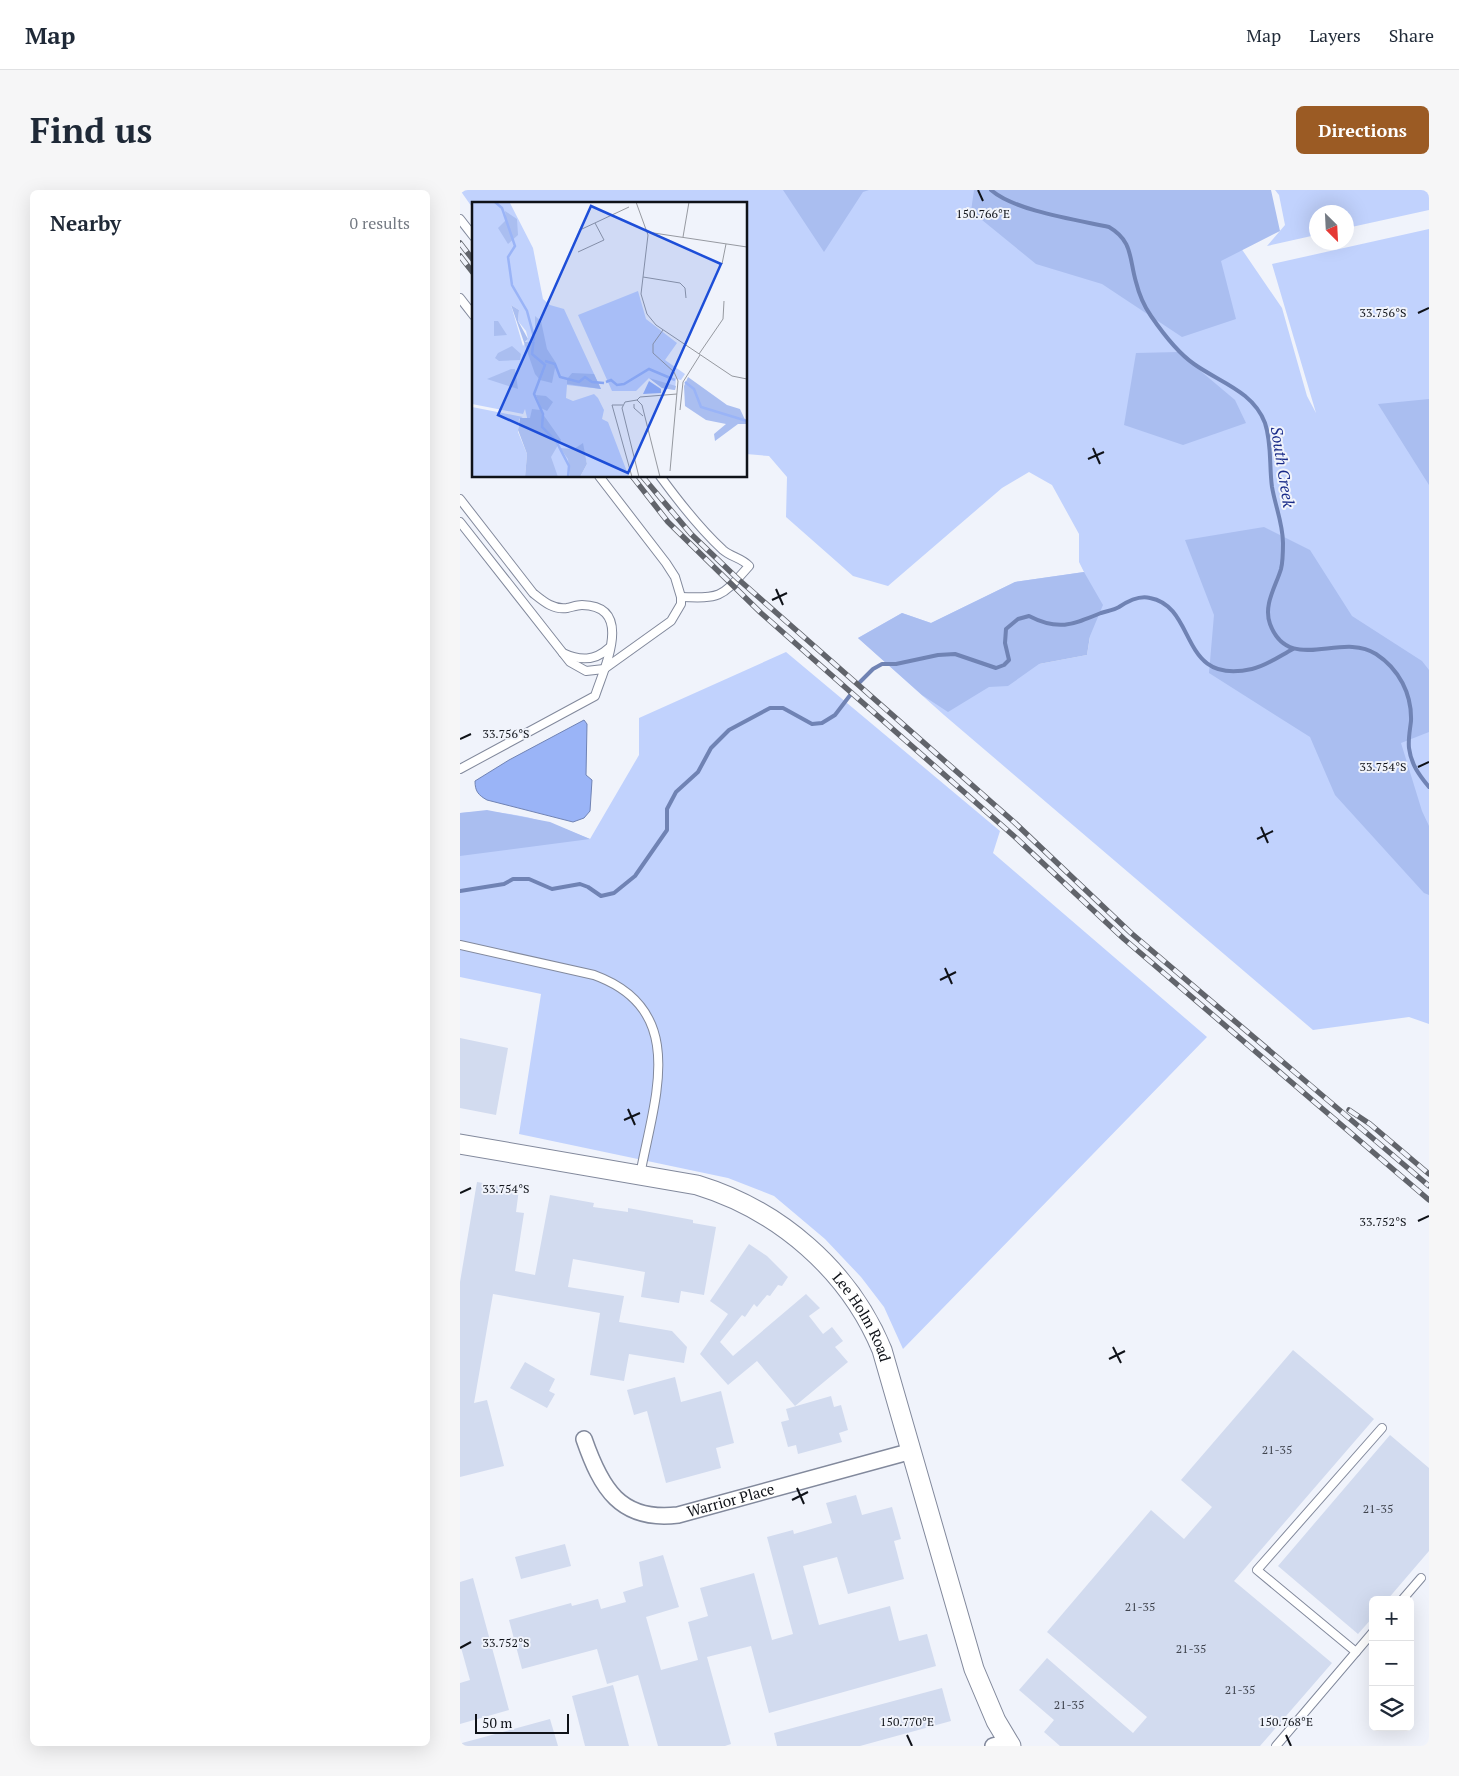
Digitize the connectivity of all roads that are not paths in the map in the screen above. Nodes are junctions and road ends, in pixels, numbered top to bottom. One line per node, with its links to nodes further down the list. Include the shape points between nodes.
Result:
1 (460, 220): 2 (lane)
2 (472, 235)
3 (460, 298): 4 (lane)
4 (472, 313)
5 (601, 478): 9 (lane, via 676,577)
6 (662, 478): 9 (lane, via 696,524 726,552 749,566 719,596)
7 (460, 499): 10 (lane, via 533,593 555,608 585,605 602,610 613,629)
8 (460, 522): 11 (lane)
9 (681, 597): 12 (lane, via 672,621)
10 (613, 639): 11 (lane, via 610,647 594,658 574,658); 12 (lane)
11 (560, 651): 12 (lane, via 576,667 586,671)
12 (604, 669): 13 (lane, via 595,696)
13 (460, 768)
14 (460, 945): 16 (lane, via 594,975 614,982 638,1001 653,1027 659,1060)
15 (460, 1144): 16 (street, Lee Holm Road)
16 (640, 1175): 19 (street, Lee Holm Road, via 697,1185 732,1199 784,1227 828,1266 860,1307 876,1337)
17 (1382, 1428): 23 (lane, via 1257,1570)
18 (584, 1439): 19 (street, Warrior Place, via 595,1470 614,1495 633,1511 664,1516 678,1515)
19 (912, 1451): 24 (street, Lee Holm Road, via 974,1669)
20 (1421, 1578): 21 (lane)
21 (1405, 1596)
22 (1369, 1637): 23 (lane)
23 (1356, 1652): 25 (lane)
24 (1004, 1745)
25 (1276, 1746)

